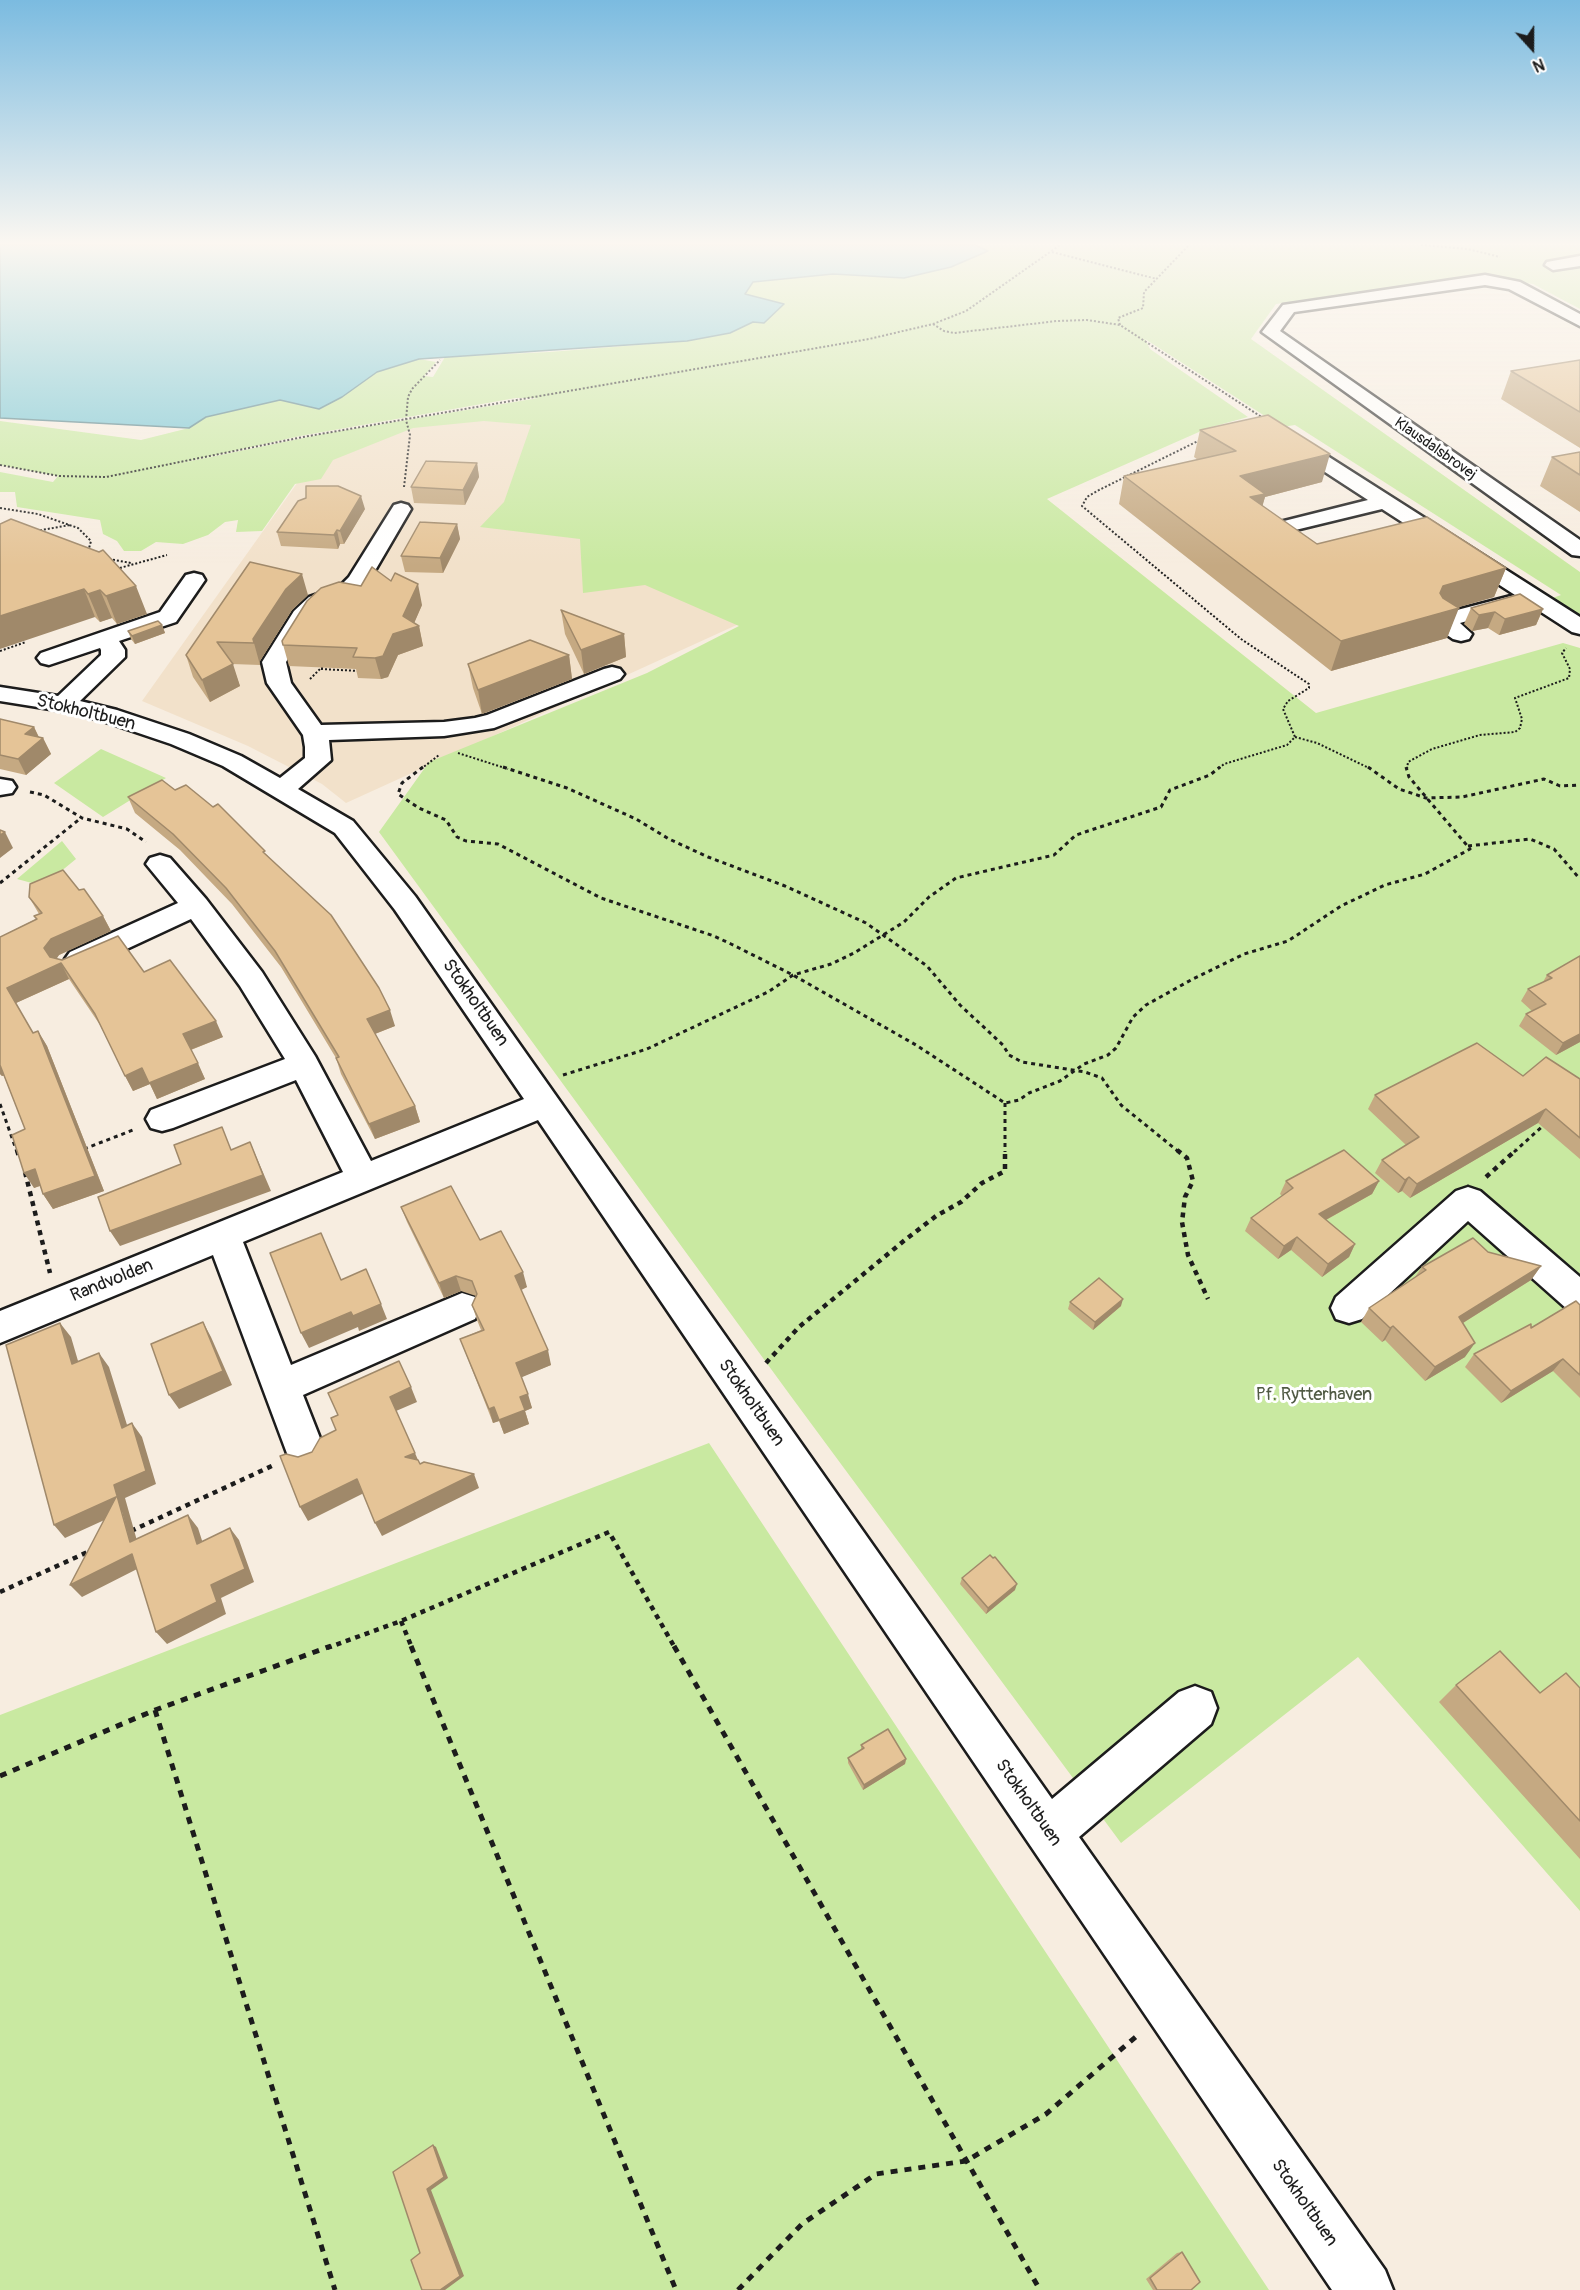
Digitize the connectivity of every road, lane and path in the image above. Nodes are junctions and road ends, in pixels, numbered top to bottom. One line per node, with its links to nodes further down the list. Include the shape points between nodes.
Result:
1 (798, 352): 5 (path)
2 (1160, 352): 6 (path, via 1278,428)
3 (1298, 352): 15 (street, Klausdalsbrovej)
4 (440, 360): 5 (path, via 412,389)
5 (406, 420): 8 (path, via 106,477 59,476); 11 (path, via 410,435)
6 (1276, 431): 9 (street)
7 (1203, 438): 37 (path, via 1099,490 1087,497 1082,507 1241,639 1310,684 1283,709)
8 (0, 465)
9 (1385, 502): 13 (street); 24 (street)
10 (0, 508): 12 (path, via 38,514)
11 (401, 509): 34 (street, via 358,581 348,591 317,602 302,616 274,662 279,683)
12 (71, 525): 14 (path); 16 (path, via 92,541)
13 (1283, 527)
14 (34, 531)
15 (1580, 550)
16 (89, 551): 17 (path); 18 (path)
17 (97, 554)
18 (86, 555)
19 (167, 555): 21 (path)
20 (105, 558): 21 (path)
21 (131, 564): 22 (path)
22 (111, 570)
23 (194, 579): 27 (street, via 168,618)
24 (1529, 596): 25 (street, via 1442,621); 26 (street)
25 (1461, 634)
26 (1576, 635): 42 (path, via 1562,653 1570,669 1569,678 1515,698 1522,719 1515,732 1480,735 1432,749 1408,762 1409,777)
27 (106, 638): 28 (street); 35 (street, via 113,657)
28 (49, 658)
29 (325, 663): 31 (path)
30 (363, 663): 31 (path, via 358,672)
31 (321, 669): 34 (path)
32 (612, 674): 38 (street)
33 (0, 694): 35 (street, Stokholtbuen)
34 (289, 697): 36 (street)
35 (63, 704): 41 (street, Stokholtbuen, via 180,739 232,761)
36 (314, 733): 38 (street); 41 (street, via 318,760)
37 (1295, 737): 42 (path, via 1317,743 1376,771 1399,789); 49 (path, via 1287,745 1224,764 1210,775 1181,784 1170,790 1161,807 1076,834 1054,855 956,879)
38 (448, 738): 49 (path, via 458,753 567,788 636,819 669,839 843,912); 51 (path, via 402,783 398,794 446,820 457,837 466,842 498,844 601,898 714,936)
39 (1580, 785): 42 (path, via 1560,786 1544,778 1462,797)
40 (1, 787): 43 (path, via 44,795)
41 (282, 789): 54 (street, Stokholtbuen, via 344,827 405,903)
42 (1426, 798): 44 (path)
43 (82, 818): 45 (path, via 127,830 155,848); 47 (path)
44 (1468, 846): 46 (path, via 1530,839 1554,849); 53 (path, via 1470,849 1454,860 1425,874 1378,888 1341,906 1288,941 1225,962 1146,1005 1133,1017 1116,1048)
45 (160, 864): 48 (street)
46 (1580, 879)
47 (0, 883)
48 (196, 906): 50 (street); 52 (street, via 251,980)
49 (884, 935): 51 (path, via 831,964); 53 (path, via 927,966 1009,1055 1022,1062)
50 (69, 964)
51 (793, 975): 54 (path, via 768,992); 55 (path, via 916,1045)
52 (304, 1064): 57 (street); 62 (street)
53 (1074, 1071): 55 (path, via 1060,1081); 66 (path, via 1102,1078 1121,1105 1187,1158 1193,1181 1185,1197 1182,1222 1188,1255)
54 (539, 1095): 62 (street, Randvolden); 71 (street, Stokholtbuen)
55 (1005, 1103): 71 (path, via 1005,1172 982,1183 905,1240 799,1327 757,1375)
56 (0, 1104): 61 (path)
57 (162, 1119): 59 (path)
58 (1551, 1119): 63 (path, via 1482,1180)
59 (78, 1152)
60 (35, 1168): 61 (path)
61 (25, 1172): 67 (path)
62 (363, 1179): 64 (street, Randvolden)
63 (1468, 1201): 65 (street); 69 (street)
64 (223, 1235): 67 (street, Randvolden); 72 (street)
65 (1580, 1298)
66 (1208, 1299)
67 (58, 1303): 70 (street, Randvolden)
68 (462, 1308): 72 (street)
69 (1349, 1308)
70 (0, 1327)
71 (738, 1384): 81 (street, Stokholtbuen)
72 (281, 1387): 73 (street)
73 (305, 1451): 74 (path)
74 (126, 1534)
75 (95, 1548): 76 (path)
76 (0, 1592)
77 (401, 1621): 79 (path); 83 (path, via 609,1532); 85 (path)
78 (1195, 1708): 81 (street)
79 (155, 1710): 80 (path); 84 (path)
80 (0, 1776)
81 (1048, 1833): 82 (street, Stokholtbuen)
82 (1168, 2007): 83 (path, via 1046,2114); 88 (street, Stokholtbuen)
83 (966, 2161): 86 (path, via 876,2174 802,2224); 87 (path)
84 (335, 2290)
85 (676, 2290)
86 (738, 2290)
87 (1040, 2290)
88 (1365, 2290)

